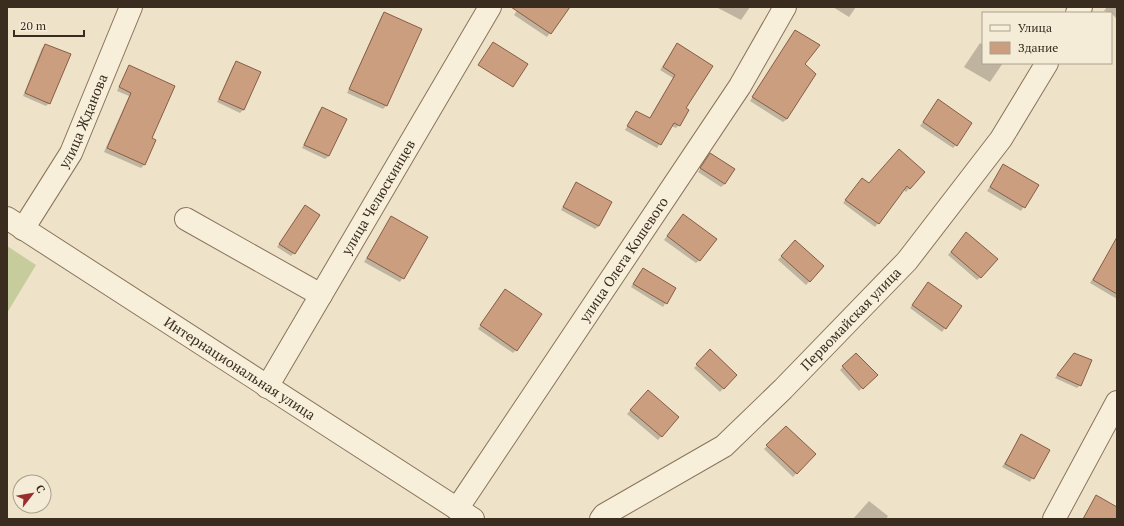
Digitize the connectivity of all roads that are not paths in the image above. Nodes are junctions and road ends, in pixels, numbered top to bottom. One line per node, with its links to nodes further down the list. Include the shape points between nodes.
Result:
1 (130, 7): 6 (street, улица Жданова, via 71,153)
2 (490, 7): 7 (street, улица Челюскинцев)
3 (785, 7): 10 (street, улица Олега Кошевого, via 740,86)
4 (1046, 64): 11 (street, Первомайская улица, via 1001,139 907,261 783,390 724,446)
5 (186, 219): 7 (street)
6 (15, 223): 8 (street, Интернациональная улица)
7 (321, 295): 8 (street, улица Челюскинцев)
8 (267, 388): 10 (street, Интернациональная улица)
9 (1117, 402): 12 (street)
10 (465, 514)
11 (601, 519)
12 (1054, 519)

